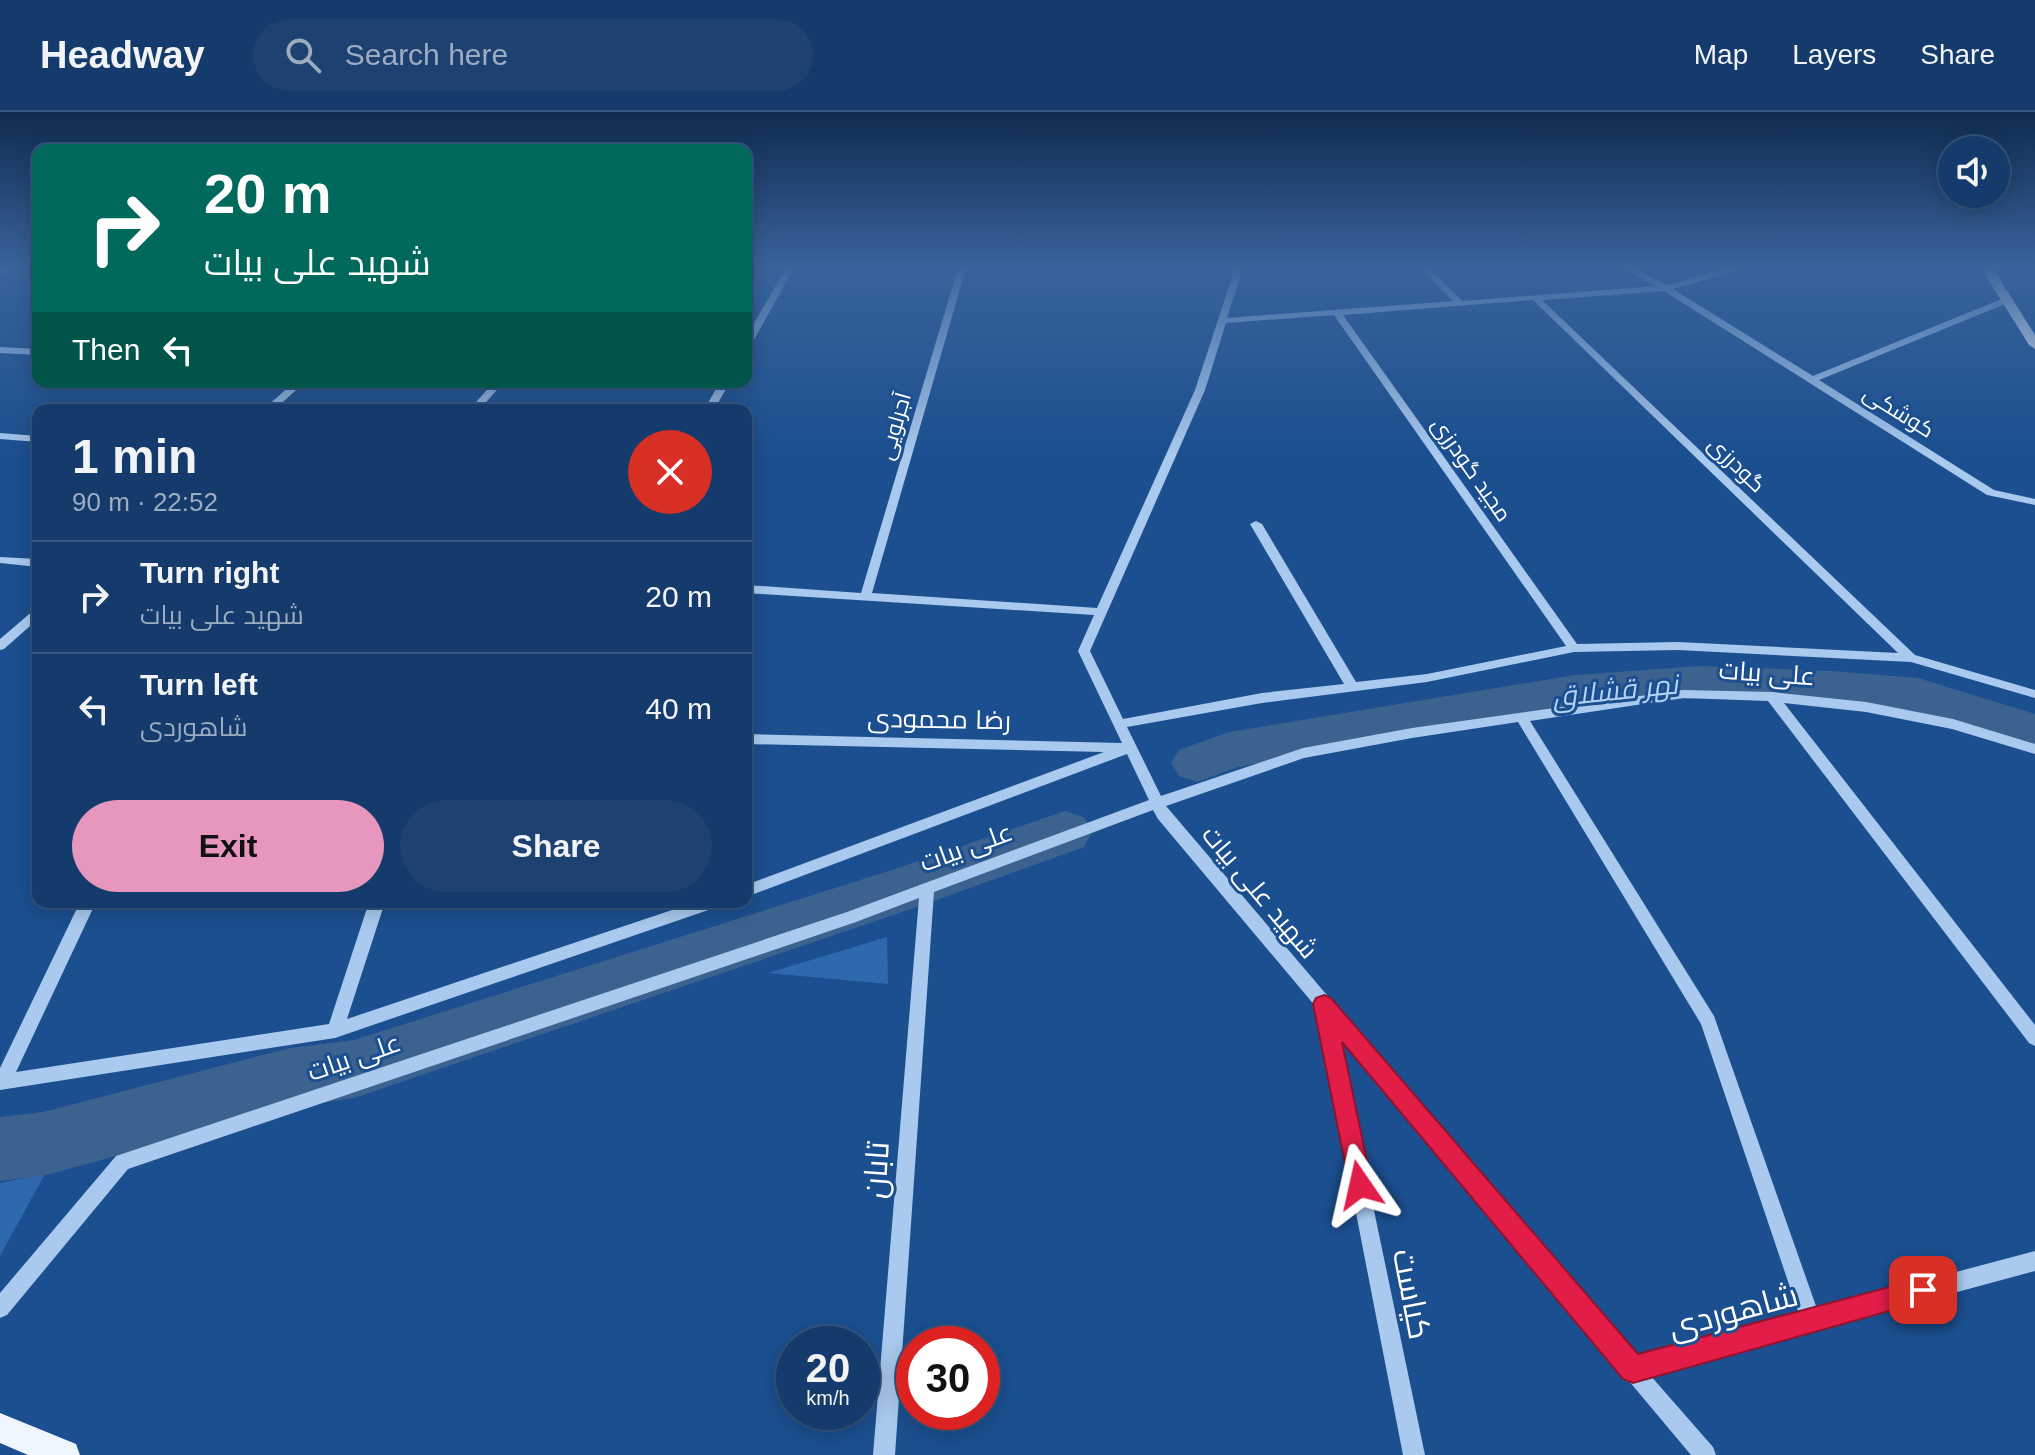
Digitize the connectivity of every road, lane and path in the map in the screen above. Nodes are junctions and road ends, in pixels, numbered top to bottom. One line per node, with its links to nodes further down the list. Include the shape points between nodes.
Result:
1 (944, 331): 21 (street, آجرلویی)
2 (1219, 331): 22 (street, شهید علی بیات, via 1200,390)
3 (1350, 331): 25 (street, مجید گودرزی)
4 (1569, 331): 26 (street, گودرزی)
5 (1734, 331): 9 (street, کوشکی)
6 (1932, 331): 9 (street)
7 (0, 350): 8 (street)
8 (32, 352)
9 (1812, 380): 16 (street, کوشکی, via 1991,493)
10 (293, 388): 12 (street)
11 (494, 388): 13 (street)
12 (275, 404)
13 (479, 404)
14 (0, 436): 15 (street)
15 (32, 439)
16 (2035, 502)
17 (1256, 524): 27 (street)
18 (0, 560): 19 (street)
19 (32, 563)
20 (752, 589): 21 (street)
21 (866, 595): 22 (street)
22 (1101, 612): 31 (street, شهید علی بیات, via 1084,651)
23 (32, 618): 24 (street)
24 (0, 646)
25 (1574, 648): 26 (street, علی بیات, via 1678,646); 27 (street, علی بیات, via 1427,678)
26 (1911, 658): 28 (street, علی بیات)
27 (1352, 687): 31 (street, علی بیات)
28 (2035, 694)
29 (1772, 697): 30 (street, علی بیات, via 1683,694); 34 (street, علی بیات, via 1953,724); 43 (street)
30 (1521, 717): 35 (street, علی بیات, via 1303,753); 47 (street, via 1708,1021)
31 (1119, 724): 33 (street, شهید علی بیات)
32 (752, 739): 33 (street, رضا محمودی)
33 (1130, 748): 35 (street, شهید علی بیات); 36 (street, علی بیات)
34 (2035, 749)
35 (1157, 803): 37 (street, علی بیات); 41 (street, شهید علی بیات)
36 (752, 889)
37 (927, 889): 46 (street, علی بیات, via 122,1162); 51 (street, تابان)
38 (85, 908): 44 (street)
39 (375, 908): 42 (street)
40 (697, 908): 42 (street, علی بیات)
41 (1324, 1004): 48 (street, شهید علی بیات); 52 (street, کیاست)
42 (335, 1031): 44 (street, علی بیات)
43 (2035, 1038)
44 (1, 1082)
45 (2035, 1261): 47 (street, شاهوردی)
46 (0, 1308)
47 (1811, 1320): 48 (street, شاهوردی)
48 (1633, 1369): 53 (street, شهید علی بیات)
49 (0, 1428): 50 (main road)
50 (65, 1455)
51 (884, 1455)
52 (1414, 1455)
53 (1705, 1455)

